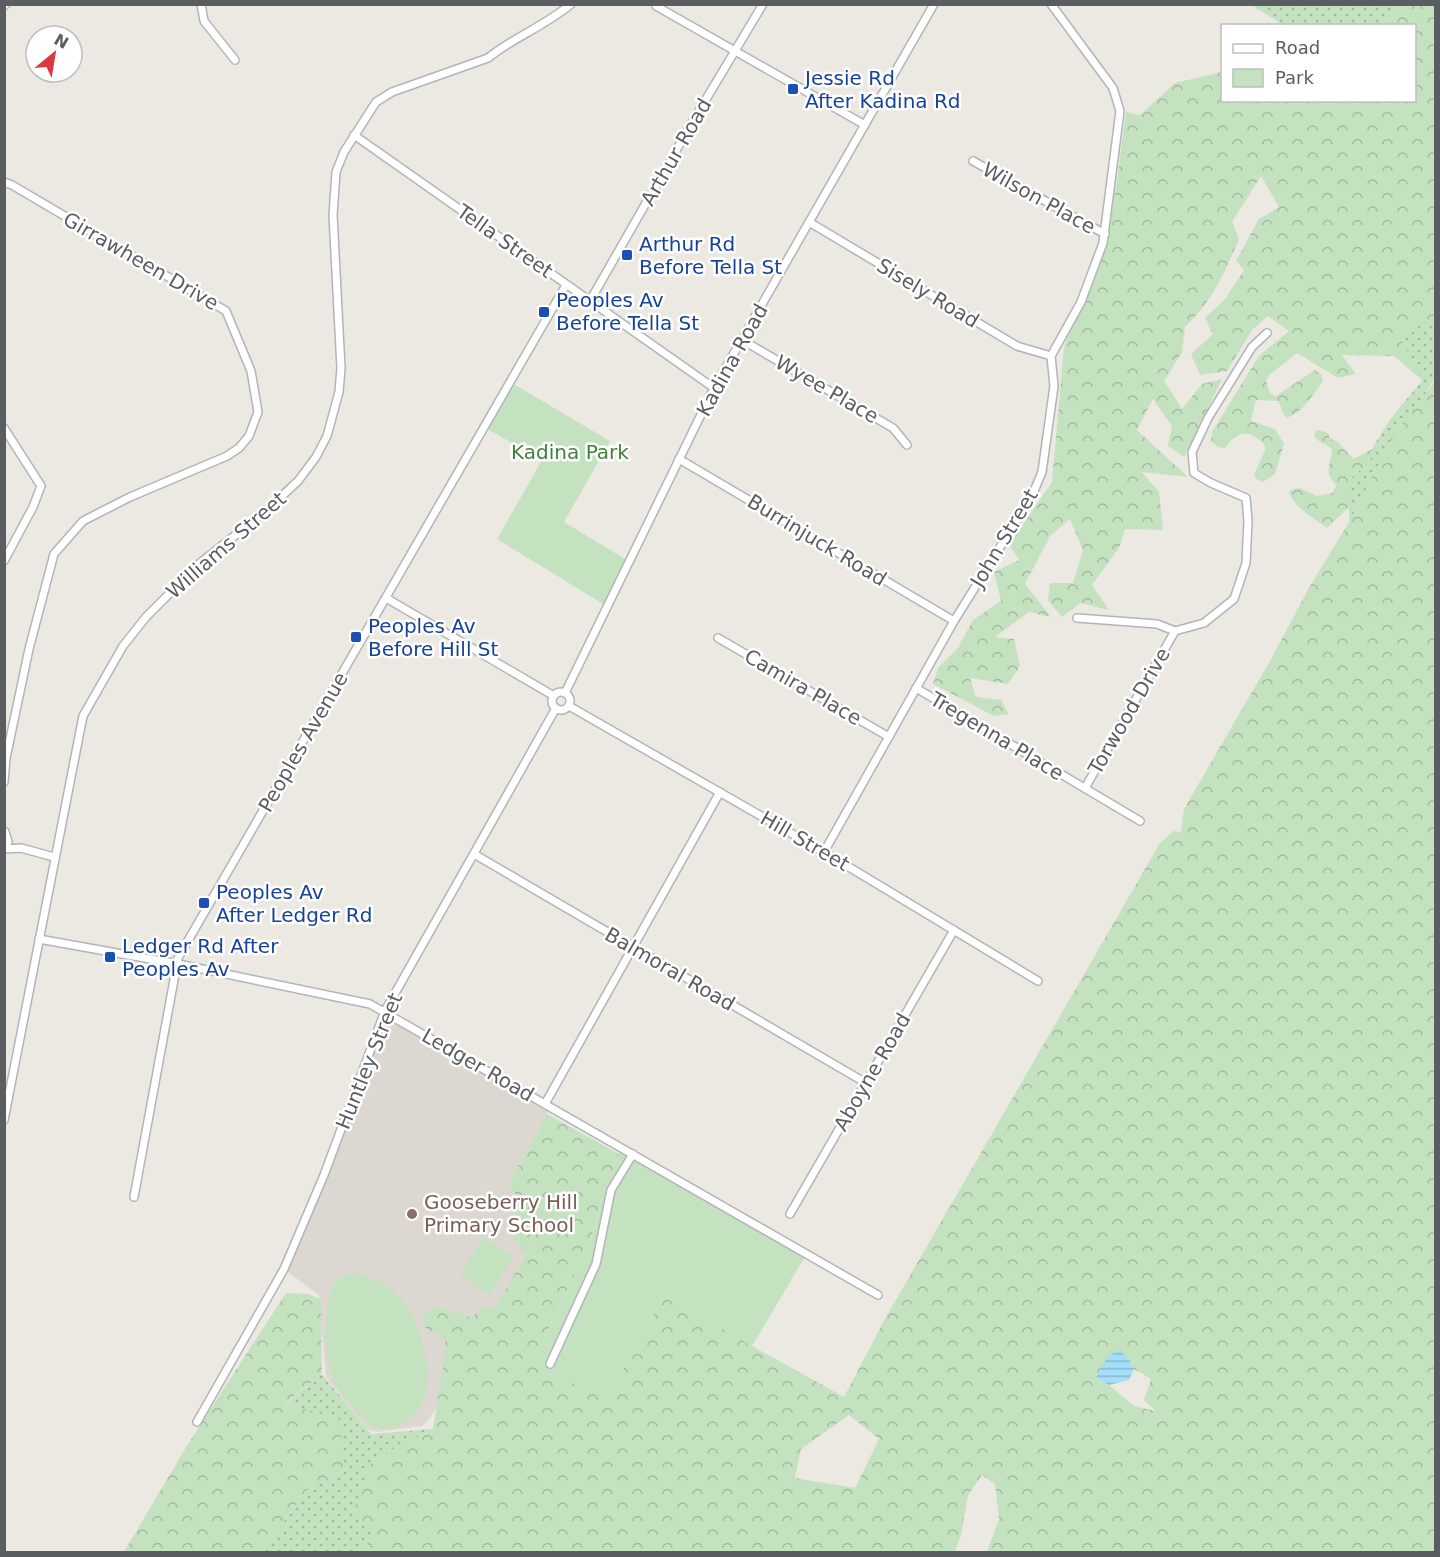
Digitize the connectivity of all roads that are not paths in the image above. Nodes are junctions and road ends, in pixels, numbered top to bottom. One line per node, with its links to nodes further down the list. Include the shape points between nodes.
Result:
1 (201, 4): 8 (street, via 204,21)
2 (571, 4): 10 (street, Williams Street, via 488,58 392,92 376,102)
3 (763, 4): 7 (street, Arthur Road)
4 (934, 4): 9 (street, Kadina Road)
5 (1051, 4): 14 (street, via 1113,88 1119,103)
6 (656, 6): 7 (street)
7 (735, 51): 9 (street); 16 (street, Arthur Road)
8 (235, 60)
9 (865, 125): 13 (street, Kadina Road)
10 (354, 135): 15 (street, Tella Street); 46 (street, Williams Street, via 336,172 333,215 341,368 327,436 316,457 287,493 192,570 123,646 83,716)
11 (974, 162): 14 (street, Wilson Place)
12 (4, 182): 36 (street, Girrawheen Drive, via 226,311 251,371 258,412 249,436 239,448 83,521 54,554)
13 (809, 222): 18 (street, Kadina Road); 19 (street, Sisely Road, via 1017,345)
14 (1105, 234): 19 (street, via 1081,302)
15 (566, 285): 16 (street, Tella Street); 25 (street, Peoples Avenue)
16 (590, 301): 20 (street, Tella Street)
17 (1267, 333): 28 (street, Torwood Drive, via 1252,347 1192,452 1194,473 1246,498 1246,563 1234,599 1204,623)
18 (742, 340): 20 (street, Kadina Road); 22 (street, Wyee Place, via 893,428)
19 (1052, 356): 27 (street, John Street, via 1054,386 1042,472 1032,496)
20 (714, 388): 23 (street, Kadina Road)
21 (4, 428): 24 (street, via 41,486)
22 (907, 445)
23 (680, 459): 27 (street, Burrinjuck Road); 31 (street, Kadina Road)
24 (4, 561)
25 (386, 598): 32 (street); 50 (street, Peoples Avenue)
26 (1077, 618): 28 (street, via 1157,624)
27 (954, 621): 30 (street, John Street)
28 (1175, 631): 38 (street, Torwood Drive)
29 (718, 638): 35 (street, Camira Place)
30 (916, 688): 35 (street, John Street); 38 (street, Tregenna Place)
31 (565, 693): 32 (street); 33 (street, via 570,698)
32 (554, 696): 34 (street)
33 (568, 706): 34 (street); 39 (street, Hill Street)
34 (556, 708): 45 (street, Huntley Street)
35 (889, 737): 44 (street, John Street)
36 (5, 758): 37 (street, Girrawheen Drive)
37 (4, 782)
38 (1084, 788): 40 (street, Tregenna Place)
39 (720, 792): 44 (street, Hill Street); 49 (street)
40 (1140, 821)
41 (6, 834): 42 (street); 43 (street)
42 (4, 848): 43 (street)
43 (21, 849): 46 (street)
44 (824, 852): 47 (street, Hill Street)
45 (474, 854): 49 (street, Balmoral Road); 52 (street, Huntley Street)
46 (54, 857): 48 (street, Williams Street)
47 (954, 930): 51 (street, Hill Street); 53 (street, Aboyne Road)
48 (39, 939): 50 (street, Ledger Road); 55 (street, Williams Street)
49 (633, 947): 53 (street, Balmoral Road); 54 (street)
50 (178, 964): 52 (street, Ledger Road, via 370,1004); 57 (street, Peoples Avenue)
51 (1038, 981)
52 (385, 1011): 54 (street, Ledger Road); 61 (street, Huntley Street, via 284,1269)
53 (866, 1083): 58 (street, Aboyne Road)
54 (544, 1104): 56 (street, Ledger Road)
55 (4, 1120)
56 (633, 1154): 59 (street, Ledger Road); 60 (street, via 611,1190 596,1264)
57 (134, 1197)
58 (790, 1214)
59 (878, 1295)
60 (550, 1364)
61 (197, 1422)

